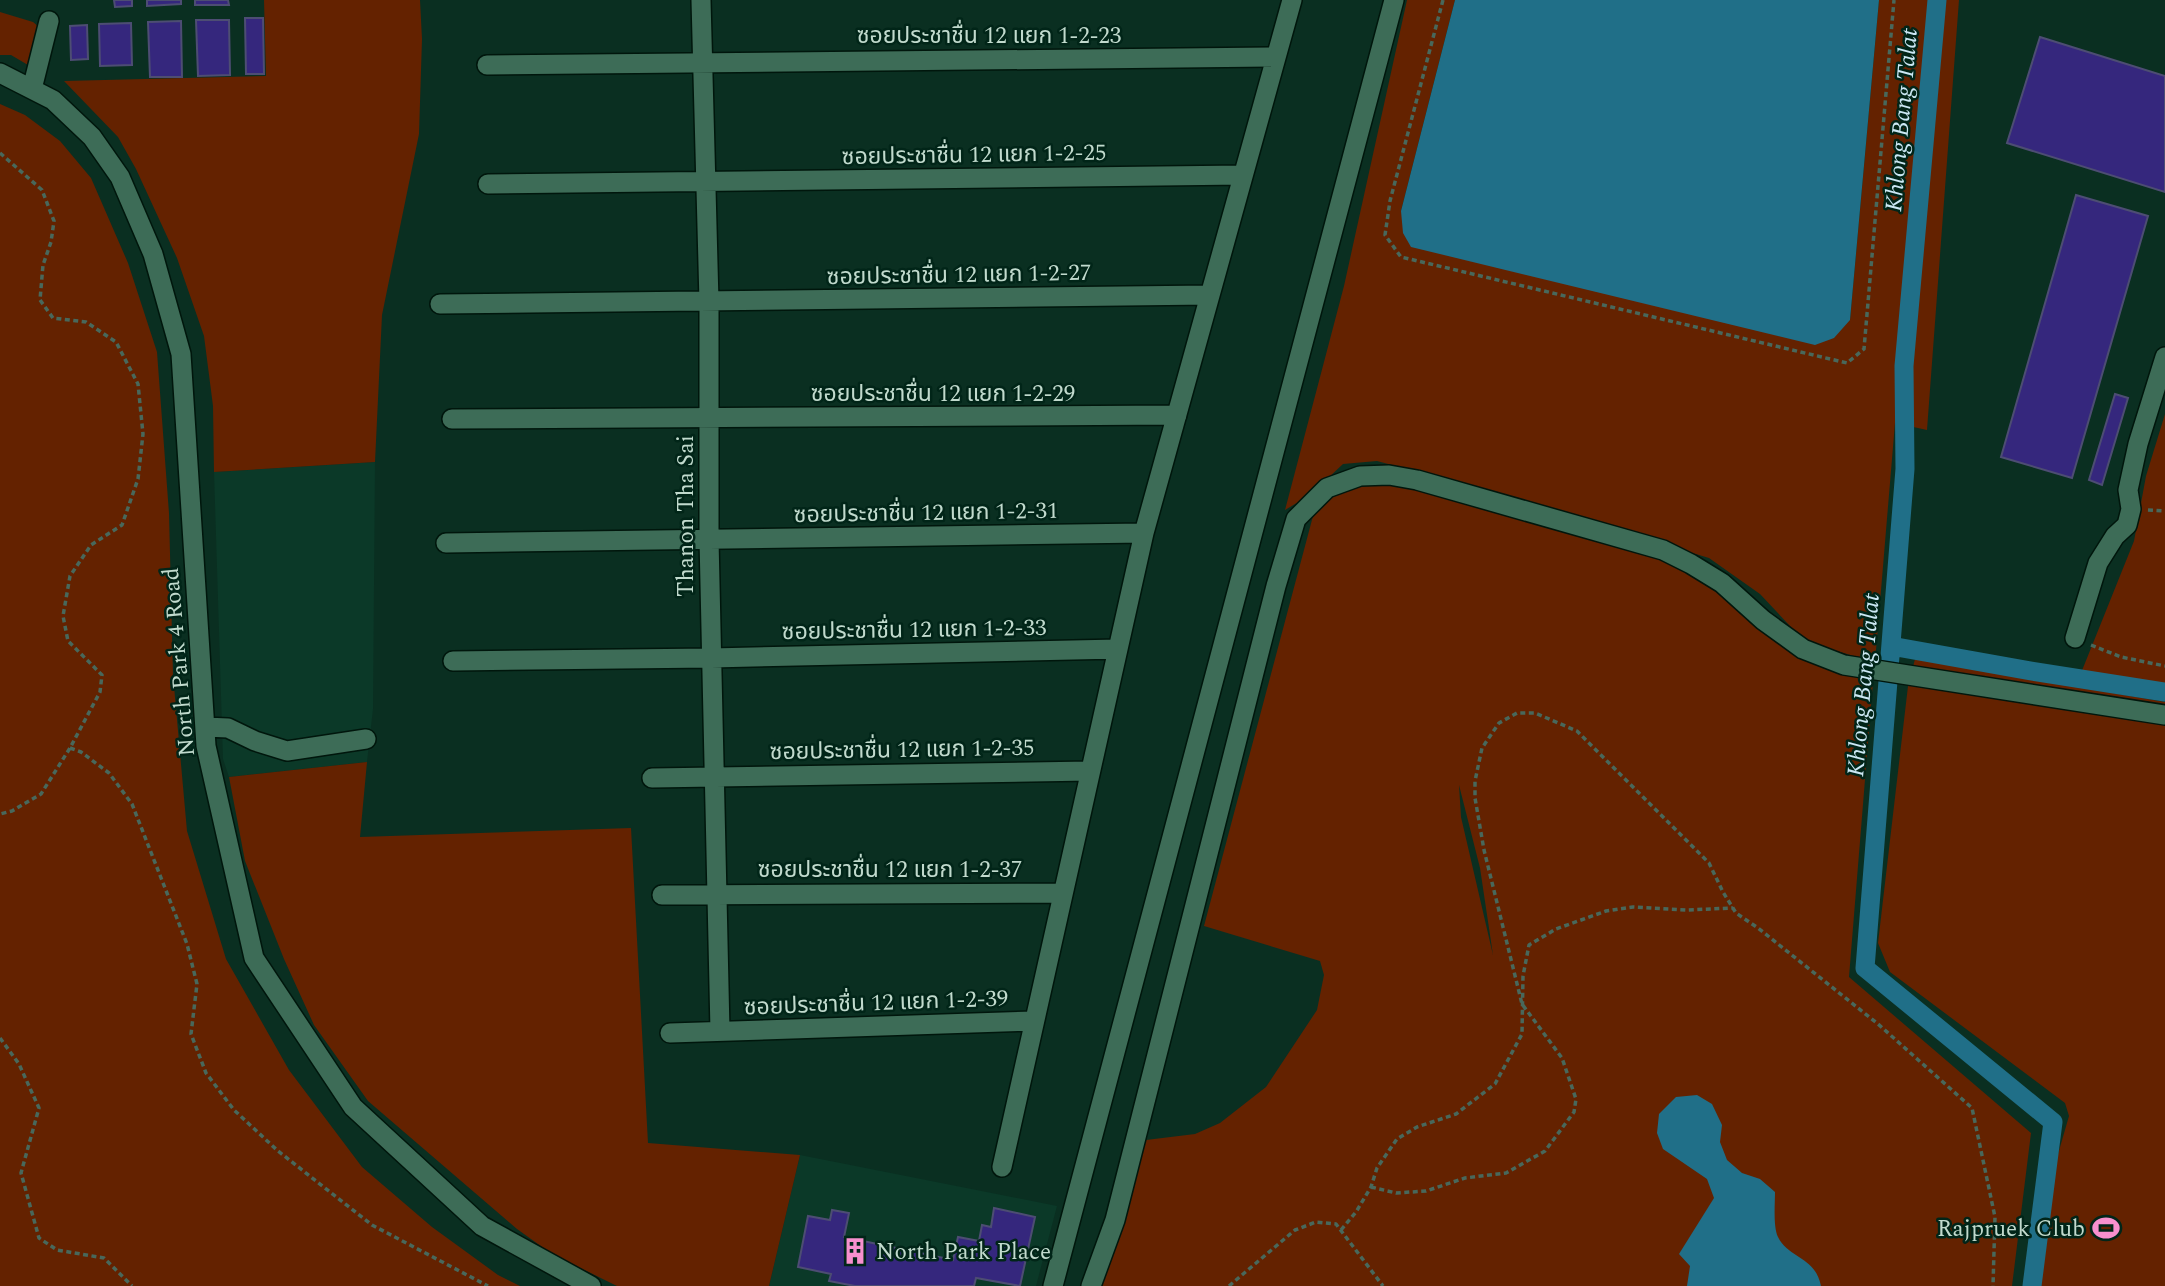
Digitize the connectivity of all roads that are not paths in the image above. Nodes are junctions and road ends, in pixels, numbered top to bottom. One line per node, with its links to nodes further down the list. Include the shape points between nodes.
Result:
1 (701, 0): 6 (street, Thanon Tha Sai)
2 (1292, 0): 5 (street)
3 (1394, 0): 41 (street)
4 (49, 21): 9 (street)
5 (1276, 57): 6 (street, ซอยประชาชื่น 12 แยก 1-2-23); 10 (street)
6 (704, 62): 7 (street, ซอยประชาชื่น 12 แยก 1-2-23); 11 (street, Thanon Tha Sai)
7 (487, 65)
8 (0, 74): 9 (street, North Park 4 Road)
9 (32, 89): 28 (street, North Park 4 Road, via 53,100 92,137 120,177 153,254 181,354)
10 (1243, 175): 11 (street, ซอยประชาชื่น 12 แยก 1-2-25); 13 (street)
11 (706, 182): 12 (street, ซอยประชาชื่น 12 แยก 1-2-25); 14 (street, Thanon Tha Sai)
12 (488, 184)
13 (1210, 295): 14 (street, ซอยประชาชื่น 12 แยก 1-2-27); 17 (street)
14 (709, 302): 15 (street, ซอยประชาชื่น 12 แยก 1-2-27); 19 (street, Thanon Tha Sai)
15 (440, 304)
16 (2165, 357): 23 (street, via 2138,444 2128,490 2132,509 2127,525 2098,563)
17 (1177, 415): 19 (street, ซอยประชาชื่น 12 แยก 1-2-29); 20 (street)
18 (452, 419): 19 (street, ซอยประชาชื่น 12 แยก 1-2-29)
19 (709, 419): 21 (street, Thanon Tha Sai)
20 (1144, 533): 21 (street, ซอยประชาชื่น 12 แยก 1-2-31); 24 (street)
21 (709, 540): 22 (street, ซอยประชาชื่น 12 แยก 1-2-31); 25 (street, Thanon Tha Sai)
22 (446, 543)
23 (2076, 634)
24 (1118, 649): 25 (street, ซอยประชาชื่น 12 แยก 1-2-33); 30 (street)
25 (711, 658): 26 (street, ซอยประชาชื่น 12 แยก 1-2-33); 31 (street, Thanon Tha Sai)
26 (453, 661)
27 (2165, 715): 42 (street, via 1844,665 1803,649 1722,583 1663,550 1417,480 1360,476 1327,488 1296,519 1276,586 1115,1220)
28 (205, 727): 29 (street, via 228,728 287,751); 40 (street, North Park 4 Road, via 254,958 353,1107 482,1226)
29 (366, 739)
30 (1090, 771): 31 (street, ซอยประชาชื่น 12 แยก 1-2-35); 33 (street)
31 (714, 777): 32 (street, ซอยประชาชื่น 12 แยก 1-2-35); 34 (street, Thanon Tha Sai)
32 (652, 778)
33 (1062, 892): 34 (street, ซอยประชาชื่น 12 แยก 1-2-37); 36 (street)
34 (718, 894): 35 (street, ซอยประชาชื่น 12 แยก 1-2-37); 37 (street, Thanon Tha Sai)
35 (662, 895)
36 (1034, 1021): 37 (street, ซอยประชาชื่น 12 แยก 1-2-39); 39 (street)
37 (720, 1031): 38 (street, ซอยประชาชื่น 12 แยก 1-2-39)
38 (670, 1032)
39 (1002, 1167)
40 (592, 1286)
41 (1053, 1286)
42 (1091, 1286)

